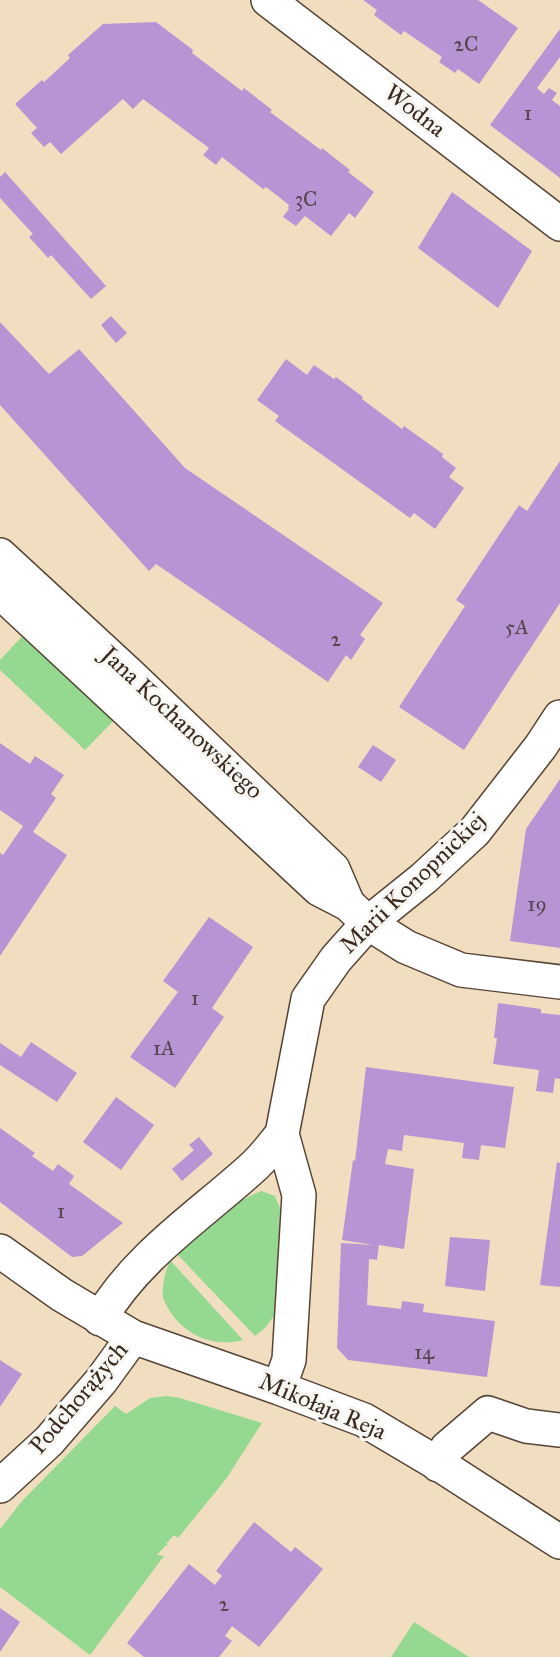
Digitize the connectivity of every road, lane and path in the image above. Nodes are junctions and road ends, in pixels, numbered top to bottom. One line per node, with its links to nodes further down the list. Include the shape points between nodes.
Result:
1 (268, 0): 2 (street, Wodna)
2 (560, 224)
3 (0, 555): 6 (street, Jana Kochanowskiego, via 333,869)
4 (0, 592): 6 (street, Jana Kochanowskiego, via 319,889)
5 (560, 717): 6 (street, Marii Konopnickiej, via 475,831 424,878)
6 (358, 914): 7 (street, via 406,947 461,970); 8 (street, Marii Konopnickiej, via 336,959 308,999)
7 (560, 982)
8 (282, 1134): 10 (street, via 253,1167 162,1245 112,1297); 12 (street, Marii Konopnickiej, via 299,1195 289,1360)
9 (0, 1251): 10 (street, Mikołaja Reja)
10 (100, 1319): 11 (street, Mikołaja Reja)
11 (133, 1337): 12 (street, Mikołaja Reja); 15 (street, Podchorążych, via 49,1441)
12 (279, 1388): 14 (street, Mikołaja Reja, via 364,1420)
13 (560, 1430): 14 (street, via 526,1426 488,1413 447,1448)
14 (438, 1464): 16 (street, Mikołaja Reja)
15 (0, 1486)
16 (560, 1542)

